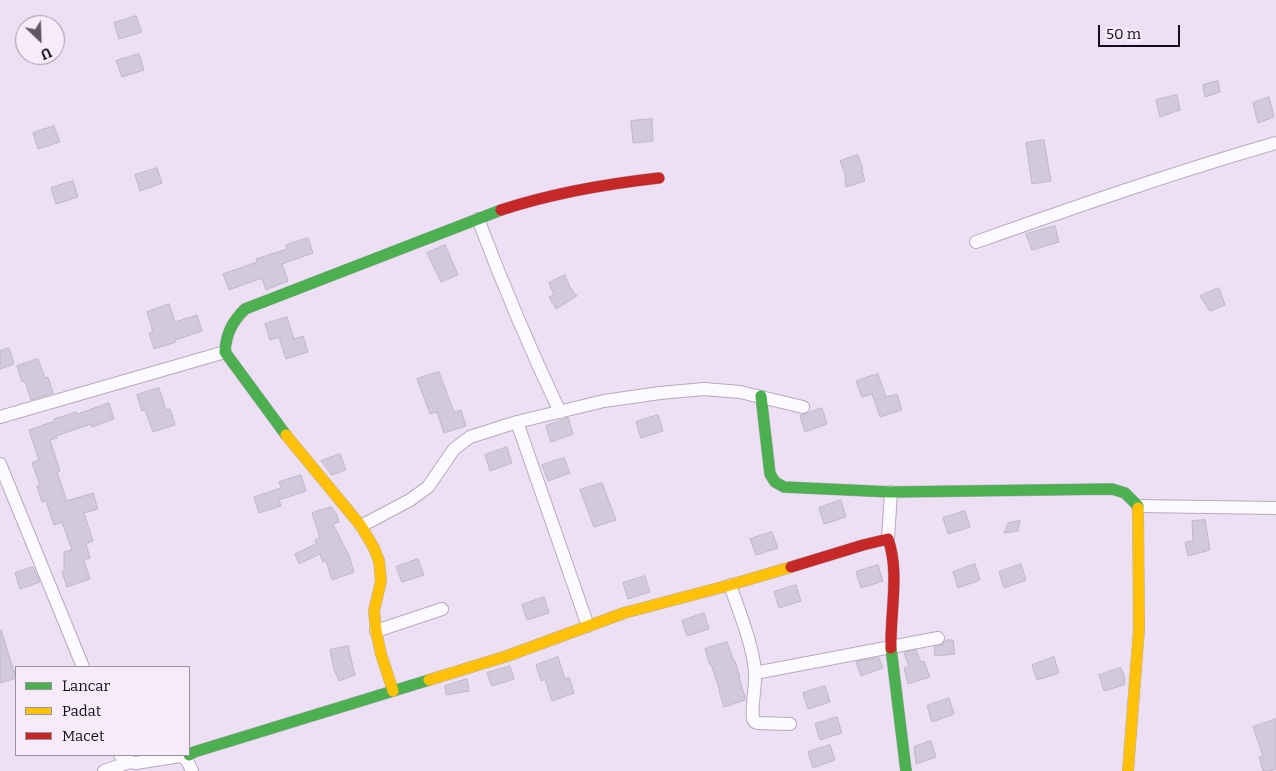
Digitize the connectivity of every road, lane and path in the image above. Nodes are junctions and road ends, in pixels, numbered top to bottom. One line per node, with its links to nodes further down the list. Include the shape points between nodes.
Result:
1 (1276, 143): 4 (street)
2 (659, 178): 3 (street, via 528,201)
3 (478, 219): 5 (street, via 245,308 233,321); 8 (street, via 499,276)
4 (976, 242)
5 (225, 352): 9 (street); 15 (street, via 295,447)
6 (761, 396): 7 (street); 8 (street, via 704,390 660,393 604,401); 12 (street, via 770,474 778,485 784,488)
7 (803, 406)
8 (560, 412): 10 (street)
9 (0, 417)
10 (517, 422): 15 (street, via 470,437 454,449 428,487); 19 (street)
11 (0, 464): 23 (street)
12 (891, 492): 13 (street, via 1116,489 1123,491); 16 (street)
13 (1138, 506): 14 (street); 33 (street, via 1140,629)
14 (1276, 508)
15 (361, 526): 20 (street, via 374,548 381,572 374,611)
16 (888, 539): 17 (street); 22 (street, via 894,571)
17 (730, 585): 19 (street, via 624,613); 24 (street)
18 (442, 609): 20 (street)
19 (588, 626): 25 (street, via 507,656)
20 (376, 631): 25 (street)
21 (938, 638): 22 (street)
22 (891, 646): 24 (street); 32 (street)
23 (83, 666)
24 (755, 674): 26 (street, via 755,722)
25 (394, 691): 27 (street)
26 (790, 724)
27 (190, 754)
28 (187, 756): 29 (street, via 142,762); 31 (street)
29 (125, 759): 30 (street)
30 (104, 771)
31 (192, 771)
32 (906, 771)
33 (1128, 771)

